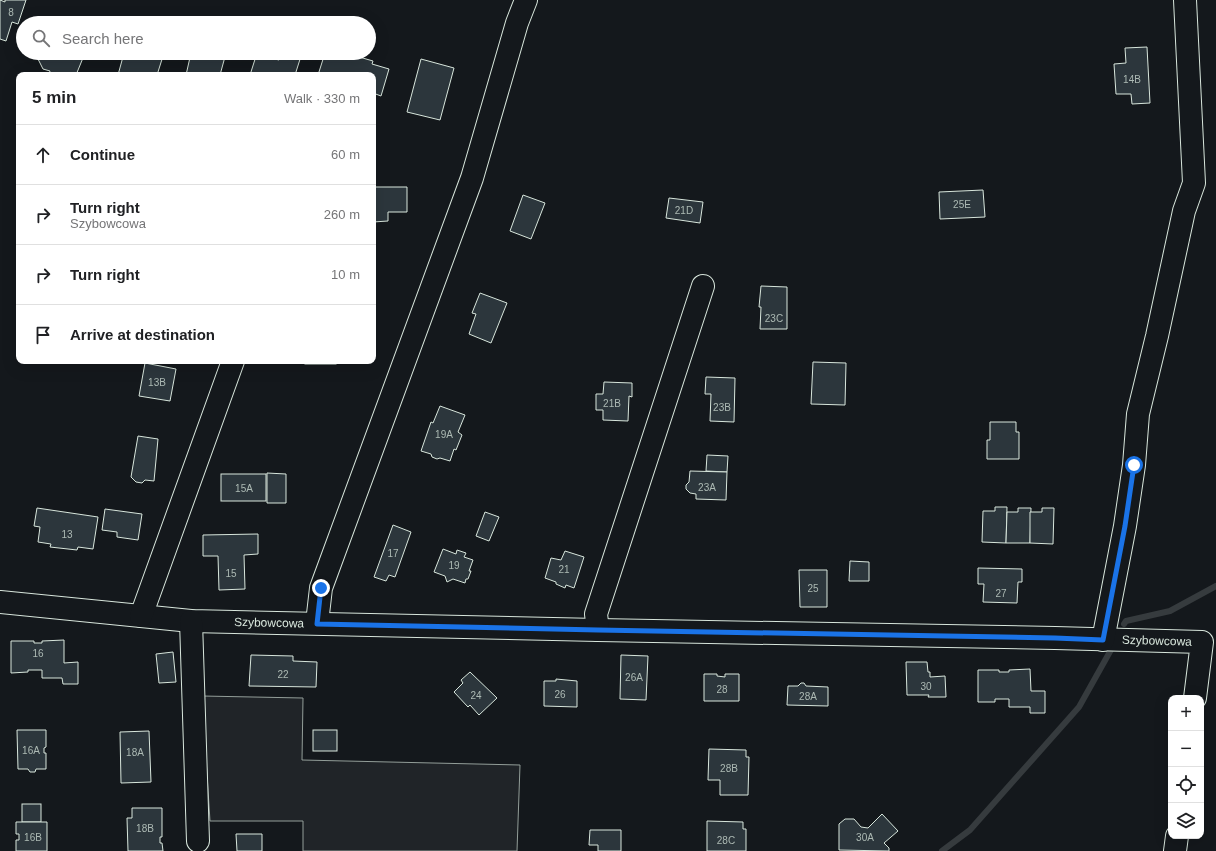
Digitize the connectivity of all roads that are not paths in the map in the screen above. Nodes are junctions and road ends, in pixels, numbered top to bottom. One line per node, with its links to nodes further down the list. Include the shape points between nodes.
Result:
1 (526, 0): 8 (street, via 517,22 472,178 321,588)
2 (1185, 0): 10 (street, via 1194,183 1184,211 1138,414 1125,526)
3 (703, 286): 9 (street, via 596,614)
4 (232, 364): 6 (street)
5 (0, 602): 6 (street, Szybowcowa)
6 (141, 616): 7 (street, Szybowcowa)
7 (191, 621): 8 (street, Szybowcowa); 13 (street)
8 (317, 624): 9 (street, Szybowcowa)
9 (598, 630): 10 (street, Szybowcowa)
10 (1103, 640): 11 (street, Szybowcowa, via 1202,642)
11 (1194, 695)
12 (1177, 839): 14 (street)
13 (198, 841)
14 (1175, 851)

